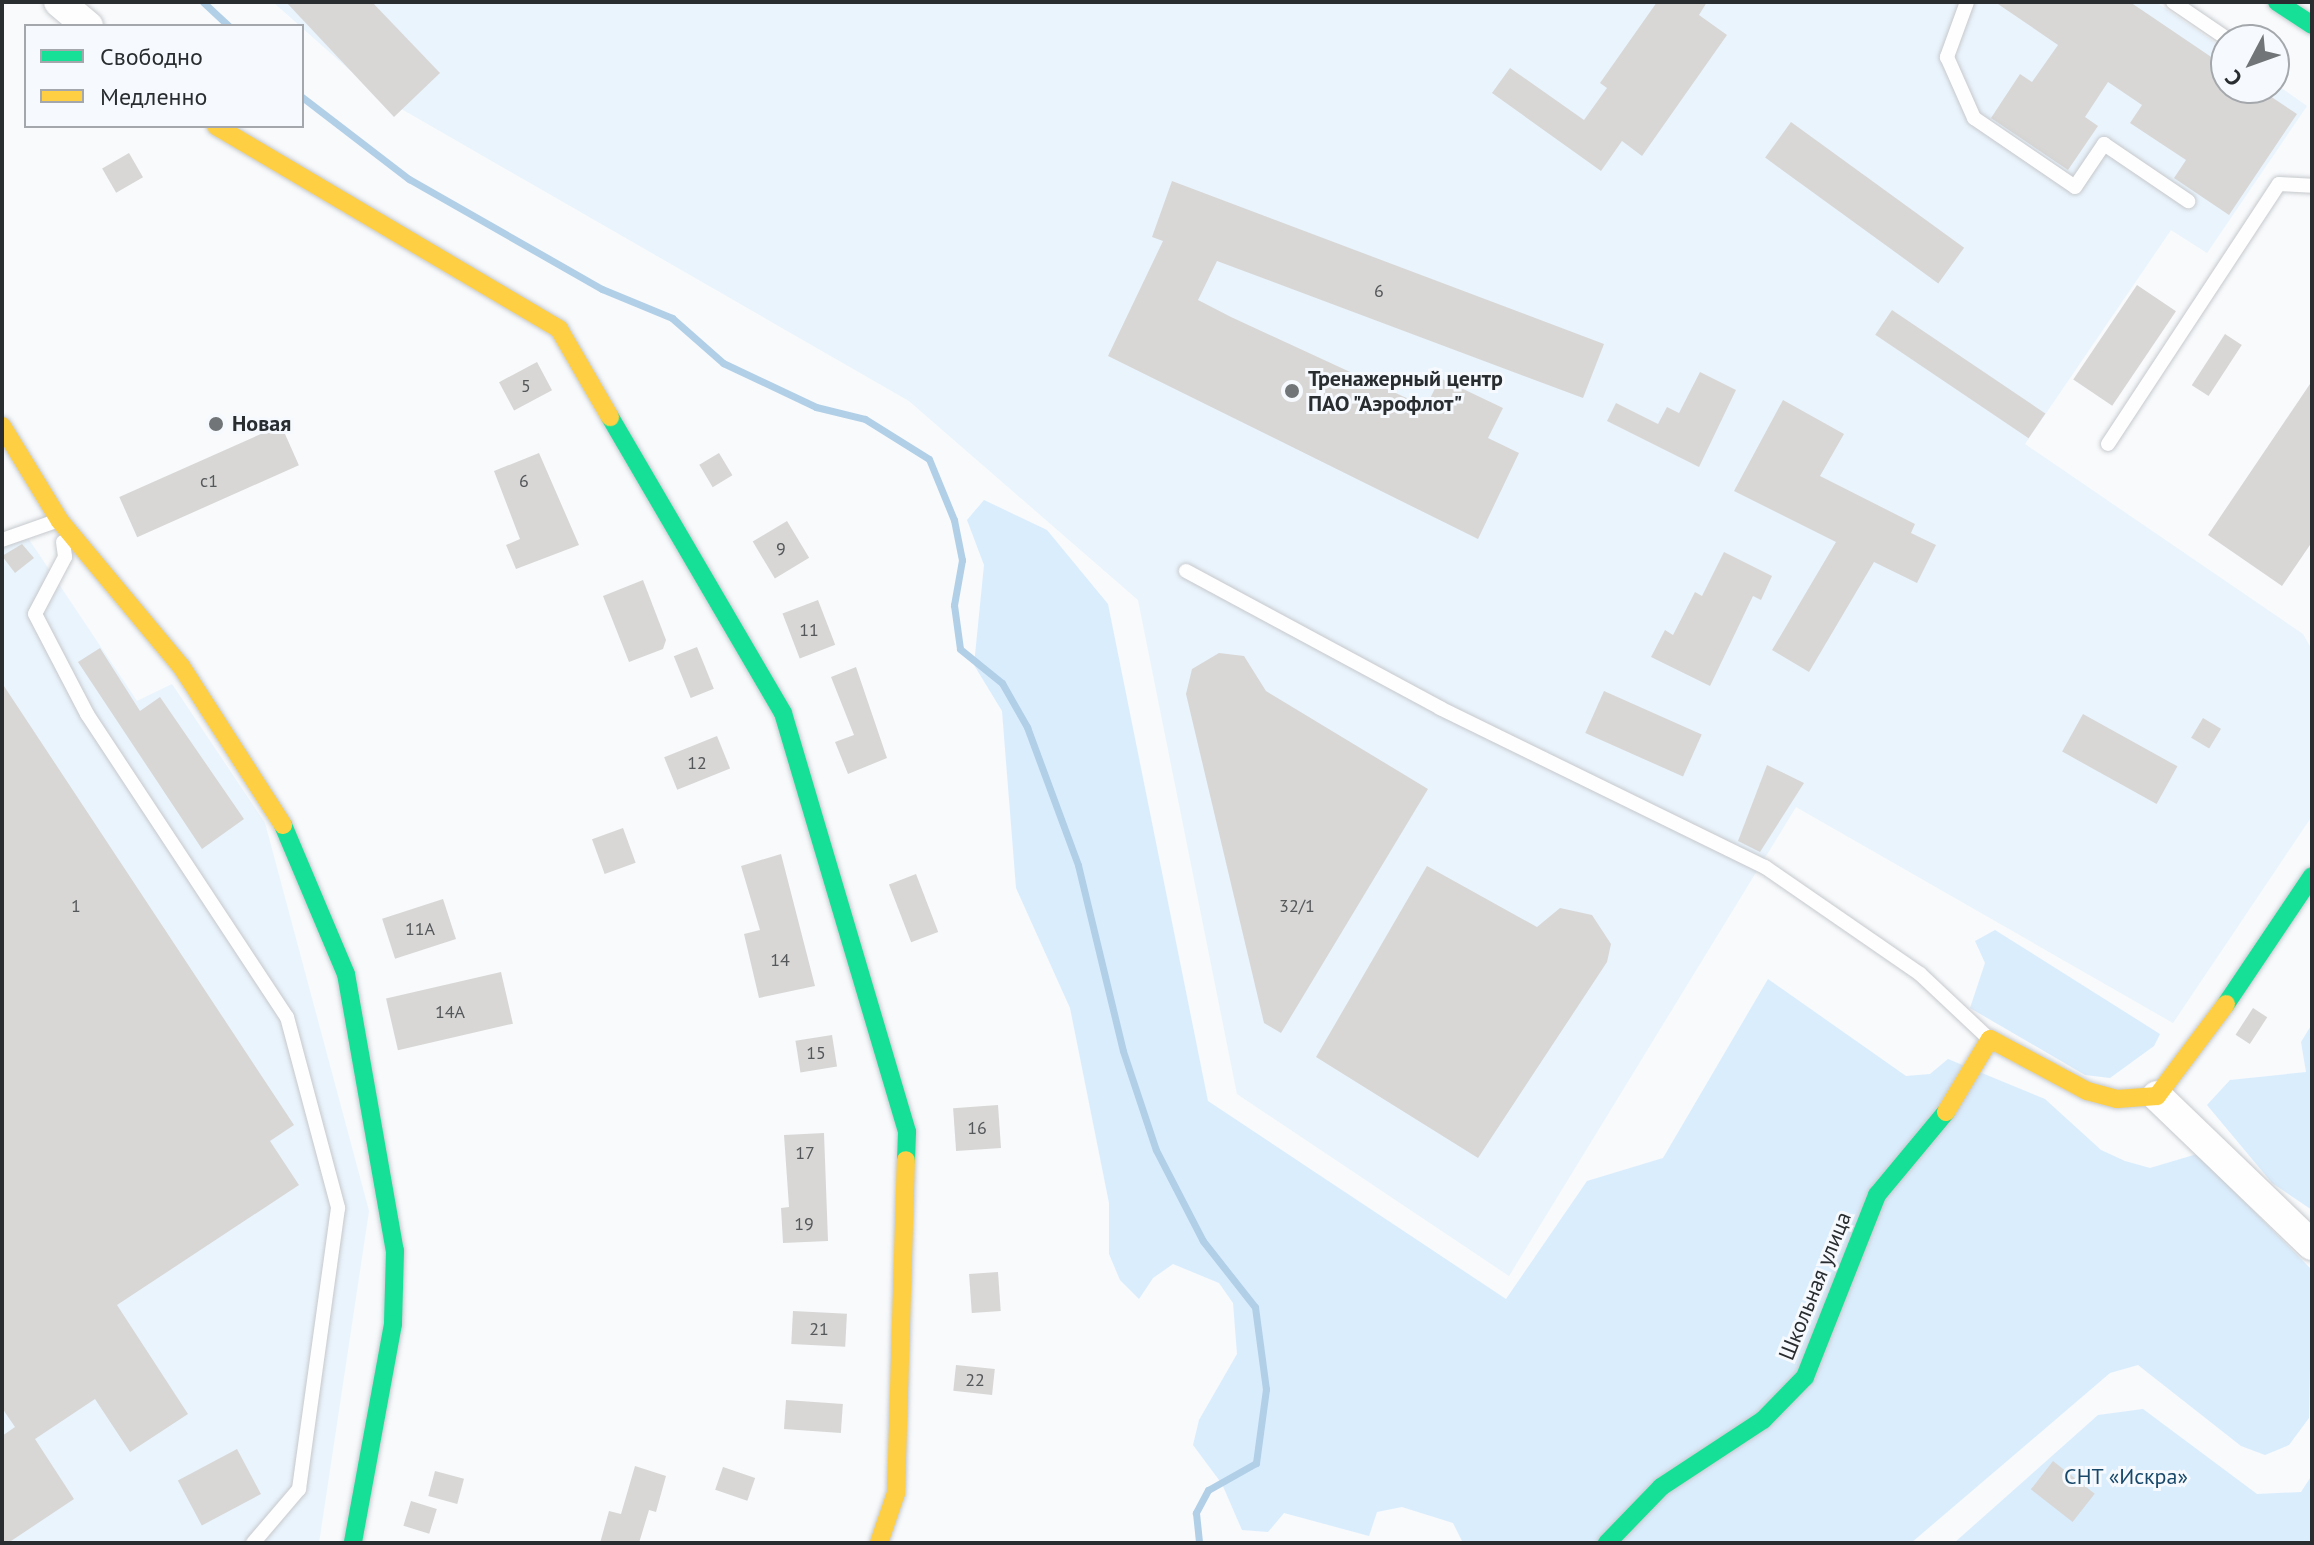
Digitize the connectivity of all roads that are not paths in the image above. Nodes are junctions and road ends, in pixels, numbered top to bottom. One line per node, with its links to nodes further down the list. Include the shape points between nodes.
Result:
1 (59, 2): 5 (street)
2 (1967, 2): 10 (lane, via 1947,57 1974,118 2075,187 2104,144)
3 (2173, 2): 7 (lane)
4 (2277, 2): 6 (street)
5 (86, 24)
6 (2312, 25)
7 (2210, 27)
8 (219, 128): 22 (street, via 559,329 783,713 907,1132 896,1493)
9 (2312, 186): 12 (lane, via 2279,184)
10 (2188, 201)
11 (2, 426): 13 (street)
12 (2108, 444)
13 (60, 521): 14 (lane); 20 (lane, via 65,557 35,614 87,714 287,1017 338,1208 299,1489); 21 (street, via 181,666 294,842 346,974 395,1251 393,1324)
14 (2, 540)
15 (1186, 571): 17 (lane, via 1440,708 1765,867 1920,974)
16 (2312, 876): 18 (street, via 2186,1064)
17 (1990, 1039): 18 (street, via 2087,1091 2117,1099); 23 (street, Школьная улица, via 1941,1121 1877,1195 1805,1377 1763,1420 1661,1487)
18 (2157, 1096): 19 (street)
19 (2312, 1245)
20 (253, 1543)
21 (353, 1543)
22 (879, 1543)
23 (1607, 1543)

